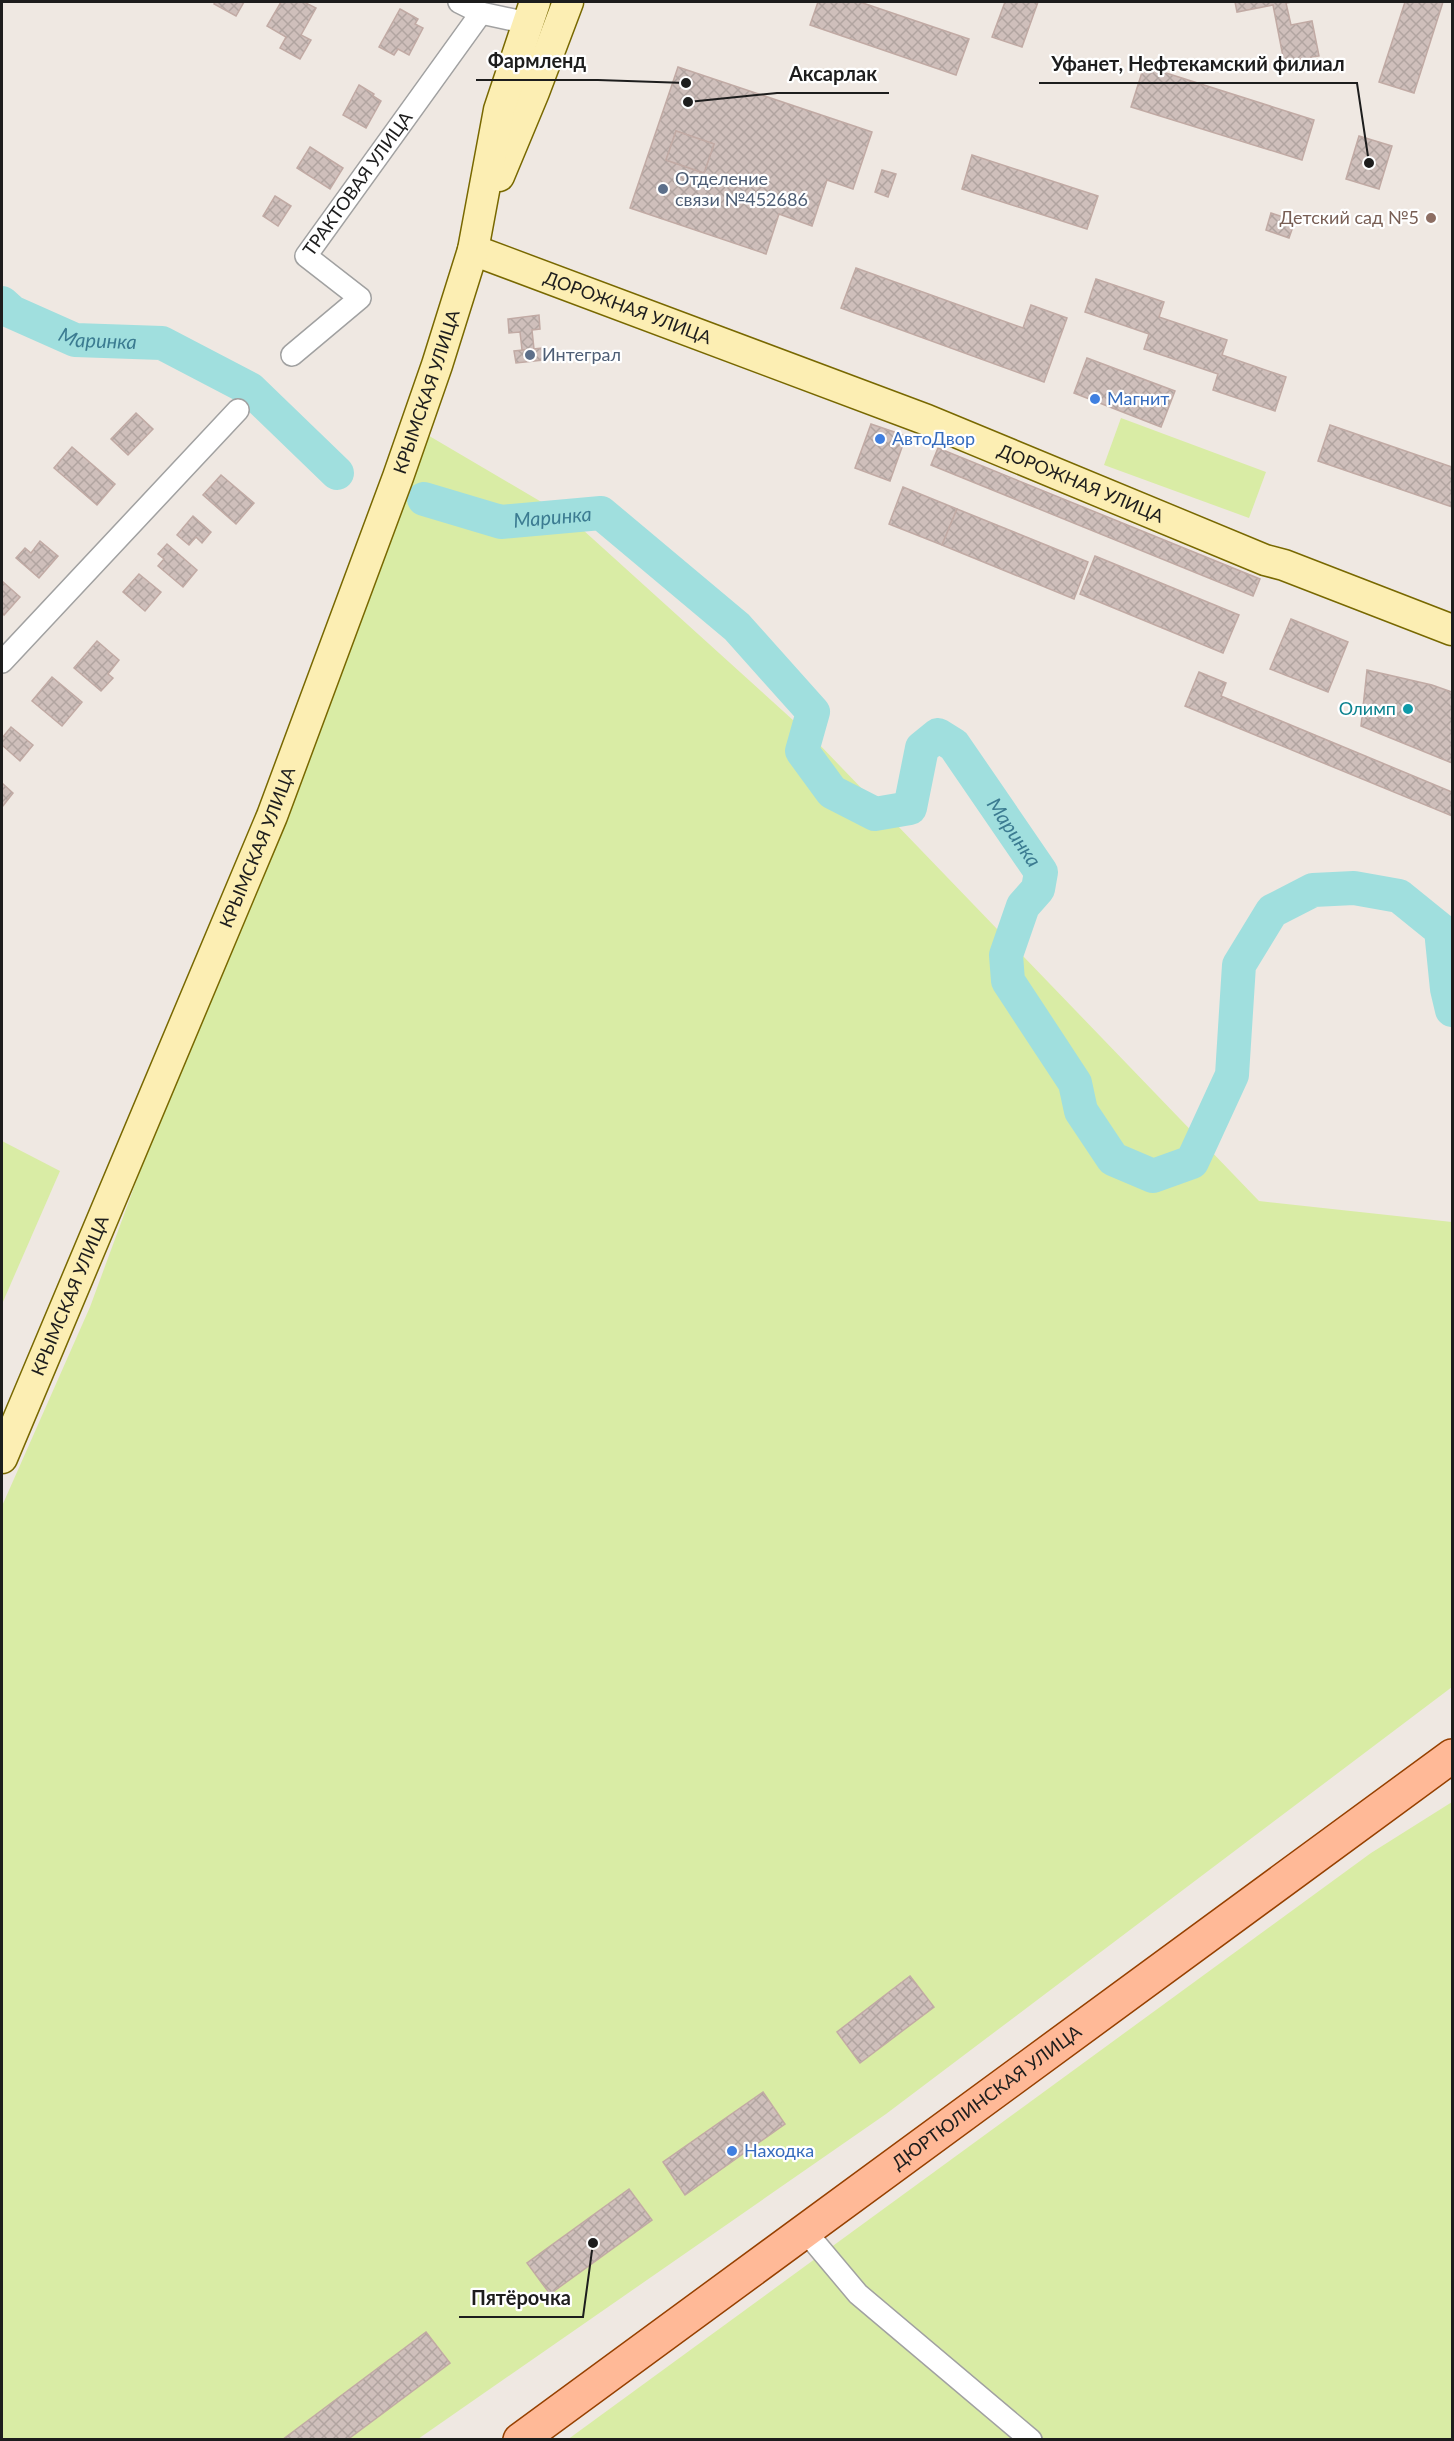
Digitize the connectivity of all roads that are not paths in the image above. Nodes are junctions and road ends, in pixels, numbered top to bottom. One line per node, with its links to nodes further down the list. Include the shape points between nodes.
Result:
1 (459, 2): 4 (street)
2 (568, 2): 5 (main road)
3 (531, 12): 4 (street); 5 (main road, via 499,110)
4 (481, 13): 6 (street, ТРАКТОВАЯ УЛИЦА, via 306,256 360,298)
5 (476, 238): 8 (main road, ДОРОЖНАЯ УЛИЦА, via 1265,560); 10 (main road, КРЫМСКАЯ УЛИЦА, via 402,466 272,816)
6 (292, 355)
7 (238, 410): 9 (street)
8 (1452, 630)
9 (2, 662)
10 (2, 1458)
11 (1452, 1756): 12 (main road, ДЮРТЮЛИНСКАЯ УЛИЦА)
12 (805, 2231): 13 (main road, ДЮРТЮЛИНСКАЯ УЛИЦА); 14 (street, via 858,2294)
13 (520, 2439)
14 (1031, 2439)

